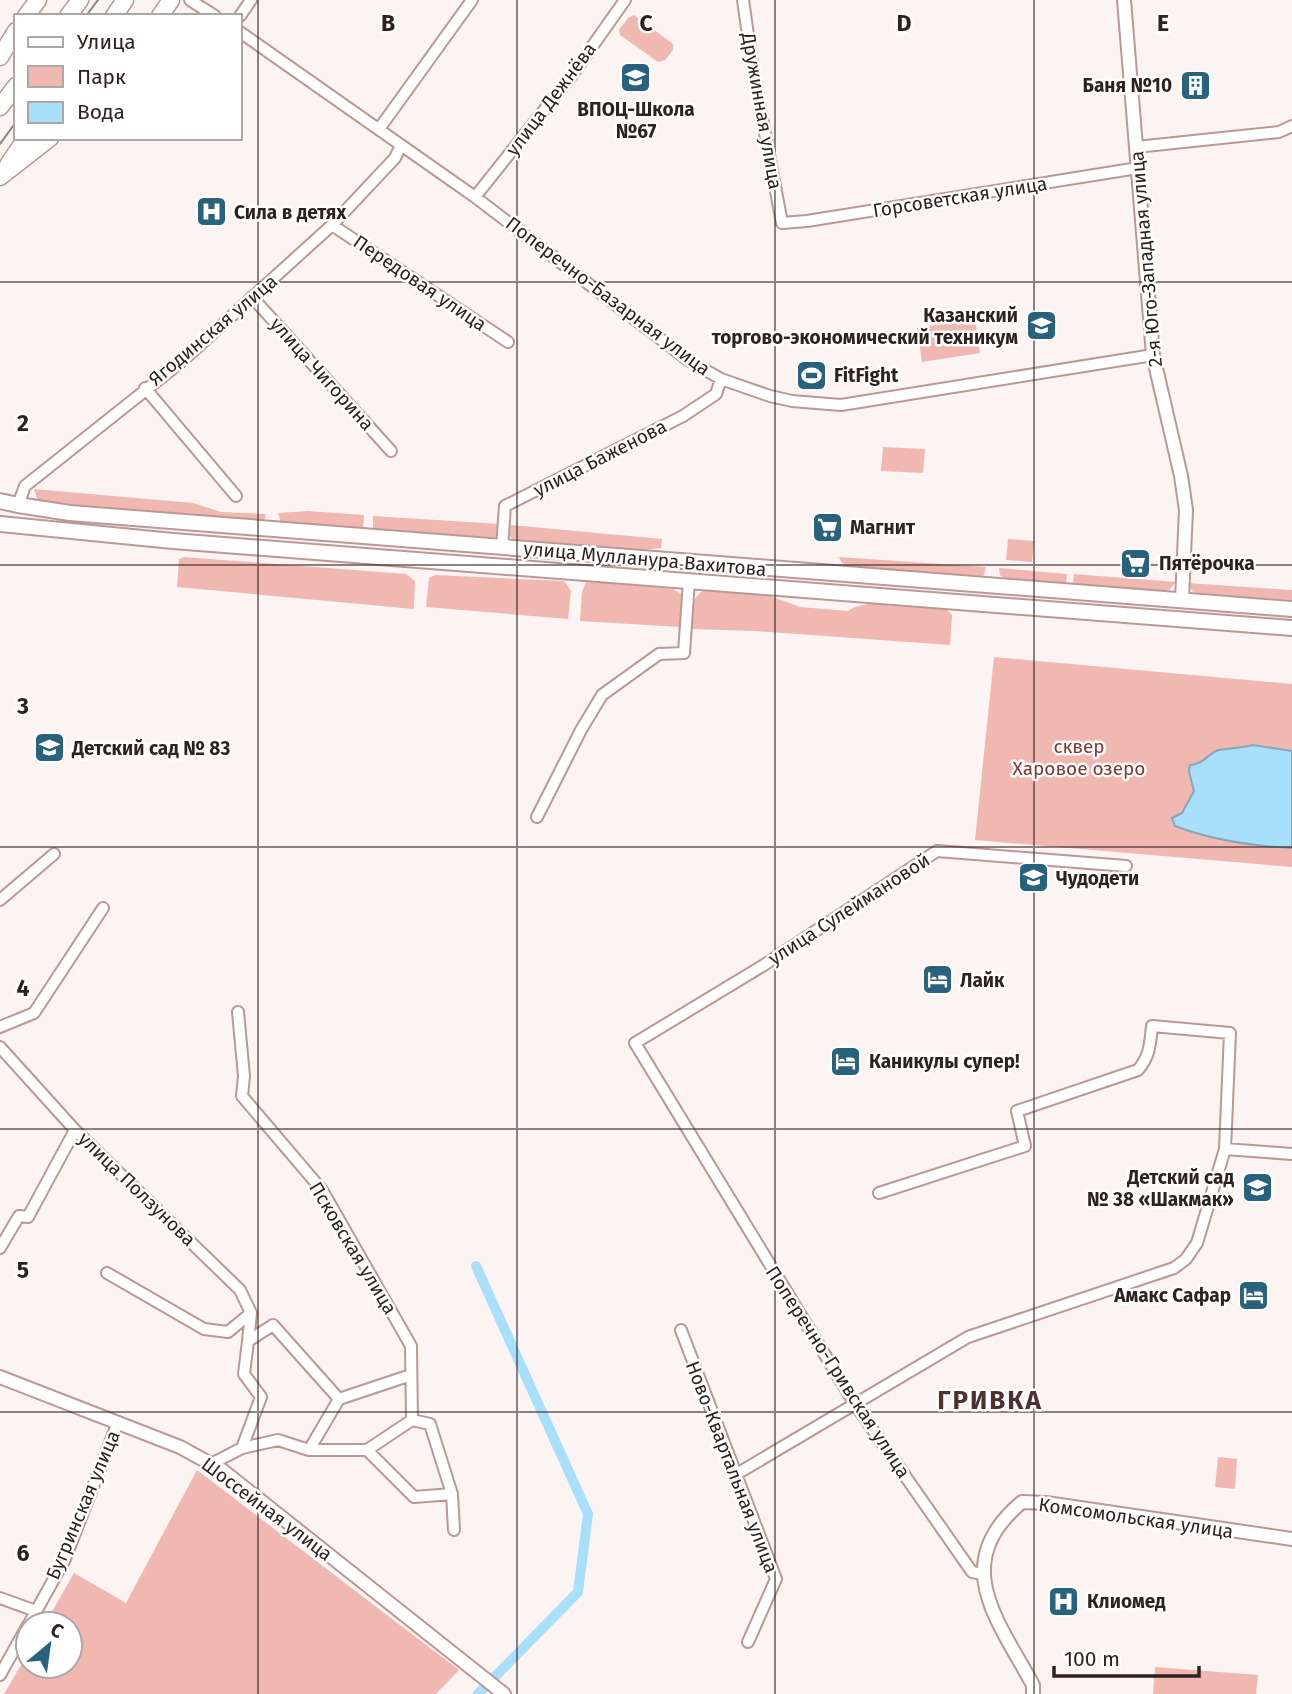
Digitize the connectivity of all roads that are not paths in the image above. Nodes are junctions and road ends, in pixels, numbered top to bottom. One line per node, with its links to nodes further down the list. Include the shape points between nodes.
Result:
1 (190, 0): 6 (street)
2 (472, 0): 13 (street)
3 (625, 0): 20 (street, улица Дежнёва)
4 (743, 0): 21 (street, Дружинная улица)
5 (1124, 0): 17 (street, 2-я Юго-Западная улица)
6 (212, 14)
7 (242, 33): 13 (street, Поперечно-Базарная улица)
8 (14, 34): 9 (main road)
9 (0, 57)
10 (14, 89): 11 (main road)
11 (0, 107)
12 (1292, 126): 17 (street, via 1279,132)
13 (379, 129): 16 (street, Поперечно-Базарная улица)
14 (25, 140): 19 (main road)
15 (47, 140): 19 (main road)
16 (401, 145): 20 (street, Поперечно-Базарная улица); 22 (street, Ягодинская улица)
17 (1136, 147): 18 (street, 2-я Юго-Западная улица)
18 (1138, 167): 21 (street, Горсоветская улица); 25 (street, 2-я Юго-Западная улица)
19 (0, 176)
20 (475, 197): 26 (street, Поперечно-Базарная улица, via 688,360)
21 (782, 223)
22 (332, 225): 23 (street, Ягодинская улица); 24 (street, Передовая улица)
23 (252, 297): 27 (street, Ягодинская улица, via 181,362); 28 (street, улица Чигорина)
24 (508, 342)
25 (1153, 355): 26 (street, Поперечно-Базарная улица, via 841,405 792,401); 35 (street, 2-я Юго-Западная улица, via 1186,510)
26 (721, 379): 33 (street, улица Баженова, via 716,394 683,416 505,506)
27 (145, 388): 29 (street); 31 (street, Ягодинская улица, via 25,486)
28 (391, 451)
29 (236, 496)
30 (0, 500): 31 (main road, улица Мулланура Вахитова)
31 (18, 505): 33 (main road, улица Мулланура Вахитова)
32 (0, 524): 34 (main road, улица Мулланура Вахитова)
33 (502, 548): 35 (main road, улица Мулланура Вахитова)
34 (690, 581): 37 (main road, улица Мулланура Вахитова); 38 (street, via 684,653 659,654 603,695)
35 (1182, 600): 36 (main road, улица Мулланура Вахитова)
36 (1292, 609)
37 (1292, 628)
38 (537, 817)
39 (54, 854): 41 (street)
40 (1126, 866): 45 (street, улица Сулеймановой, via 937,851)
41 (0, 900)
42 (103, 908): 44 (street, via 34,1013)
43 (238, 1012): 56 (street, Псковская улица, via 242,1096 321,1190 411,1346)
44 (0, 1027)
45 (635, 1043): 59 (street, Поперечно-Гривская улица)
46 (0, 1047): 47 (street, улица Ползунова)
47 (75, 1130): 51 (street, via 27,1217 19,1216); 53 (street, улица Ползунова, via 240,1290)
48 (1225, 1149): 49 (street); 50 (street, via 1230,1033 1152,1026 1150,1051 1138,1070 1017,1111 1025,1146); 59 (street, via 1197,1243 1174,1268 968,1337)
49 (1292, 1154)
50 (879, 1193)
51 (0, 1248)
52 (107, 1273): 53 (street, via 204,1329 228,1332)
53 (251, 1313): 55 (street)
54 (681, 1330): 66 (street, Ново-Квартальная улица)
55 (248, 1341): 58 (street, via 273,1325); 62 (street, via 244,1374 261,1397)
56 (411, 1375): 58 (street); 60 (street, Псковская улица)
57 (0, 1377): 61 (street, Шоссейная улица)
58 (339, 1399): 63 (street)
59 (855, 1404): 66 (street); 70 (street, Поперечно-Гривская улица, via 972,1572)
60 (412, 1420): 64 (street); 67 (street, via 430,1424)
61 (118, 1422): 65 (street, Шоссейная улица); 73 (street, Бугринская улица, via 65,1559)
62 (242, 1448): 63 (street, via 278,1440); 65 (street)
63 (309, 1450): 64 (street)
64 (368, 1450): 67 (street, via 414,1497)
65 (211, 1464): 78 (street, Шоссейная улица)
66 (735, 1475): 74 (street, Ново-Квартальная улица, via 776,1579)
67 (452, 1494): 68 (street)
68 (454, 1530)
69 (1292, 1539): 70 (street, Комсомольская улица, via 1023,1502 993,1535)
70 (982, 1574): 77 (street, via 989,1601)
71 (0, 1598): 72 (street)
72 (33, 1610)
73 (37, 1610)
74 (748, 1642)
75 (14, 1650): 76 (street, Бугринская улица)
76 (0, 1675)
77 (1035, 1691)
78 (504, 1694)

